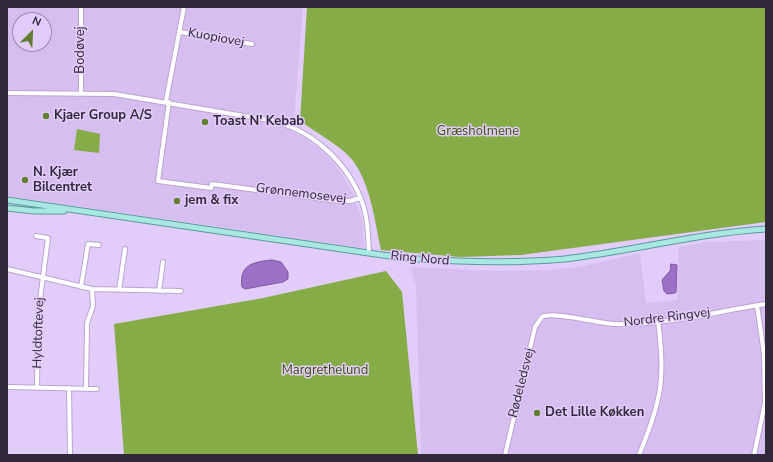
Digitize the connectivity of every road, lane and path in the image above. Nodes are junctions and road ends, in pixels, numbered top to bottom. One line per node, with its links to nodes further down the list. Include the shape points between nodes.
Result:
1 (81, 7): 6 (street, Bodøvej)
2 (184, 7): 3 (street, Kuopiovej)
3 (180, 32): 4 (street, Kuopiovej); 7 (street, Kuopiovej)
4 (252, 44)
5 (7, 93): 6 (street, Grønnemosevej)
6 (81, 93): 7 (street, Grønnemosevej, via 114,94)
7 (168, 101): 8 (street, Grønnemosevej, via 273,121 300,132 325,148 339,162); 8 (street, Grønnemosevej, via 158,182 211,188 212,184 339,201)
8 (360, 198): 18 (street, Grønnemosevej, via 367,223)
9 (7, 200): 11 (main road, Ring Nord)
10 (7, 204): 11 (main road)
11 (35, 204): 13 (main road, Ring Nord)
12 (7, 208): 13 (main road, Ring Nord)
13 (75, 211): 18 (main road, Ring Nord)
14 (766, 229): 18 (main road, Ring Nord, via 695,236 566,258 527,262 467,263)
15 (36, 236): 21 (street, Hyldtoftevej, via 48,238)
16 (99, 245): 22 (street, via 88,244)
17 (125, 249): 24 (street)
18 (370, 253)
19 (163, 262): 25 (street)
20 (7, 269): 21 (street)
21 (43, 278): 22 (street); 32 (street, Hyldtoftevej, via 38,315)
22 (81, 287): 23 (street)
23 (92, 289): 24 (street); 34 (street, via 93,306 87,323)
24 (120, 290): 25 (street)
25 (159, 291): 26 (street)
26 (181, 291)
27 (766, 304): 28 (street, Nordre Ringvej)
28 (757, 305): 30 (street, Nordre Ringvej); 39 (street, via 764,354 765,403)
29 (545, 315): 30 (street, Nordre Ringvej, via 554,314 607,323); 37 (street, Rødeledsvej, via 539,319 536,327)
30 (658, 321): 38 (street, via 663,372 661,391 653,421)
31 (7, 387): 32 (street)
32 (37, 388): 33 (street)
33 (69, 388): 34 (street); 36 (street)
34 (86, 388): 35 (street)
35 (97, 389)
36 (70, 455)
37 (505, 455)
38 (639, 455)
39 (754, 455)

